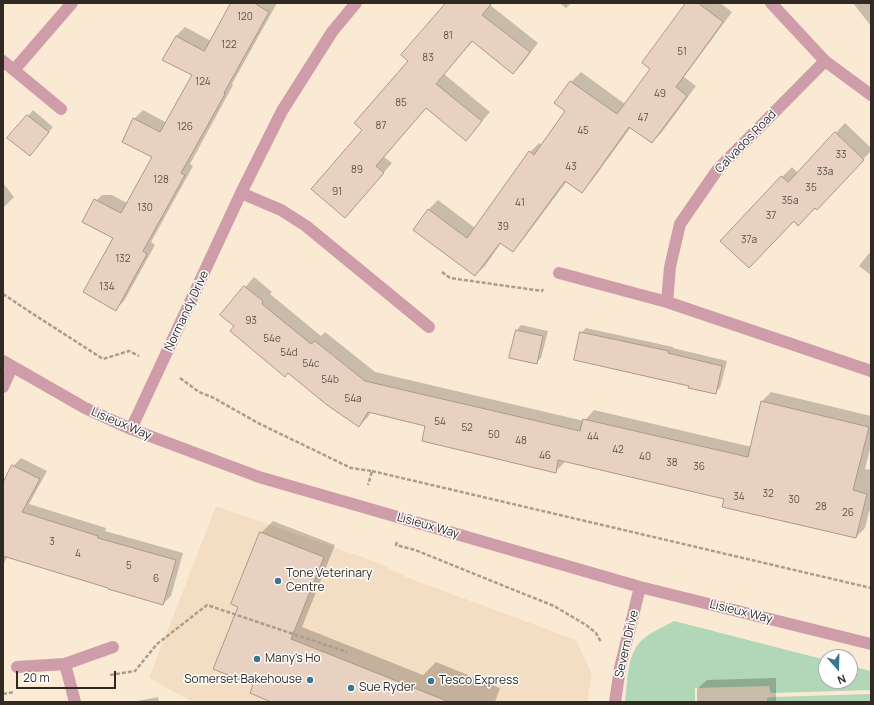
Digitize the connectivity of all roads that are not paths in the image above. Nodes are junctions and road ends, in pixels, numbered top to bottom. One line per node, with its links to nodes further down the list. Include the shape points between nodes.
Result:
1 (72, 3): 6 (street)
2 (356, 3): 9 (street, Normandy Drive, via 332,32 282,111)
3 (771, 3): 5 (street)
4 (3, 61): 6 (street)
5 (825, 61): 7 (street); 11 (street, Calvados Road, via 718,169 680,224 670,267)
6 (14, 70): 8 (street)
7 (871, 95)
8 (61, 108)
9 (241, 193): 12 (street, via 281,210 306,226); 16 (street, Normandy Drive)
10 (559, 273): 11 (street)
11 (667, 302): 14 (street)
12 (429, 327)
13 (8, 364): 15 (street); 16 (street, Lisieux Way, via 85,408)
14 (870, 368)
15 (3, 387)
16 (132, 429): 17 (street, Lisieux Way, via 259,477)
17 (640, 587): 18 (street, Lisieux Way); 23 (street, Severn Drive, via 620,668)
18 (871, 644)
19 (113, 647): 20 (street)
20 (65, 664): 21 (street); 22 (street)
21 (17, 667)
22 (75, 702)
23 (615, 702)

